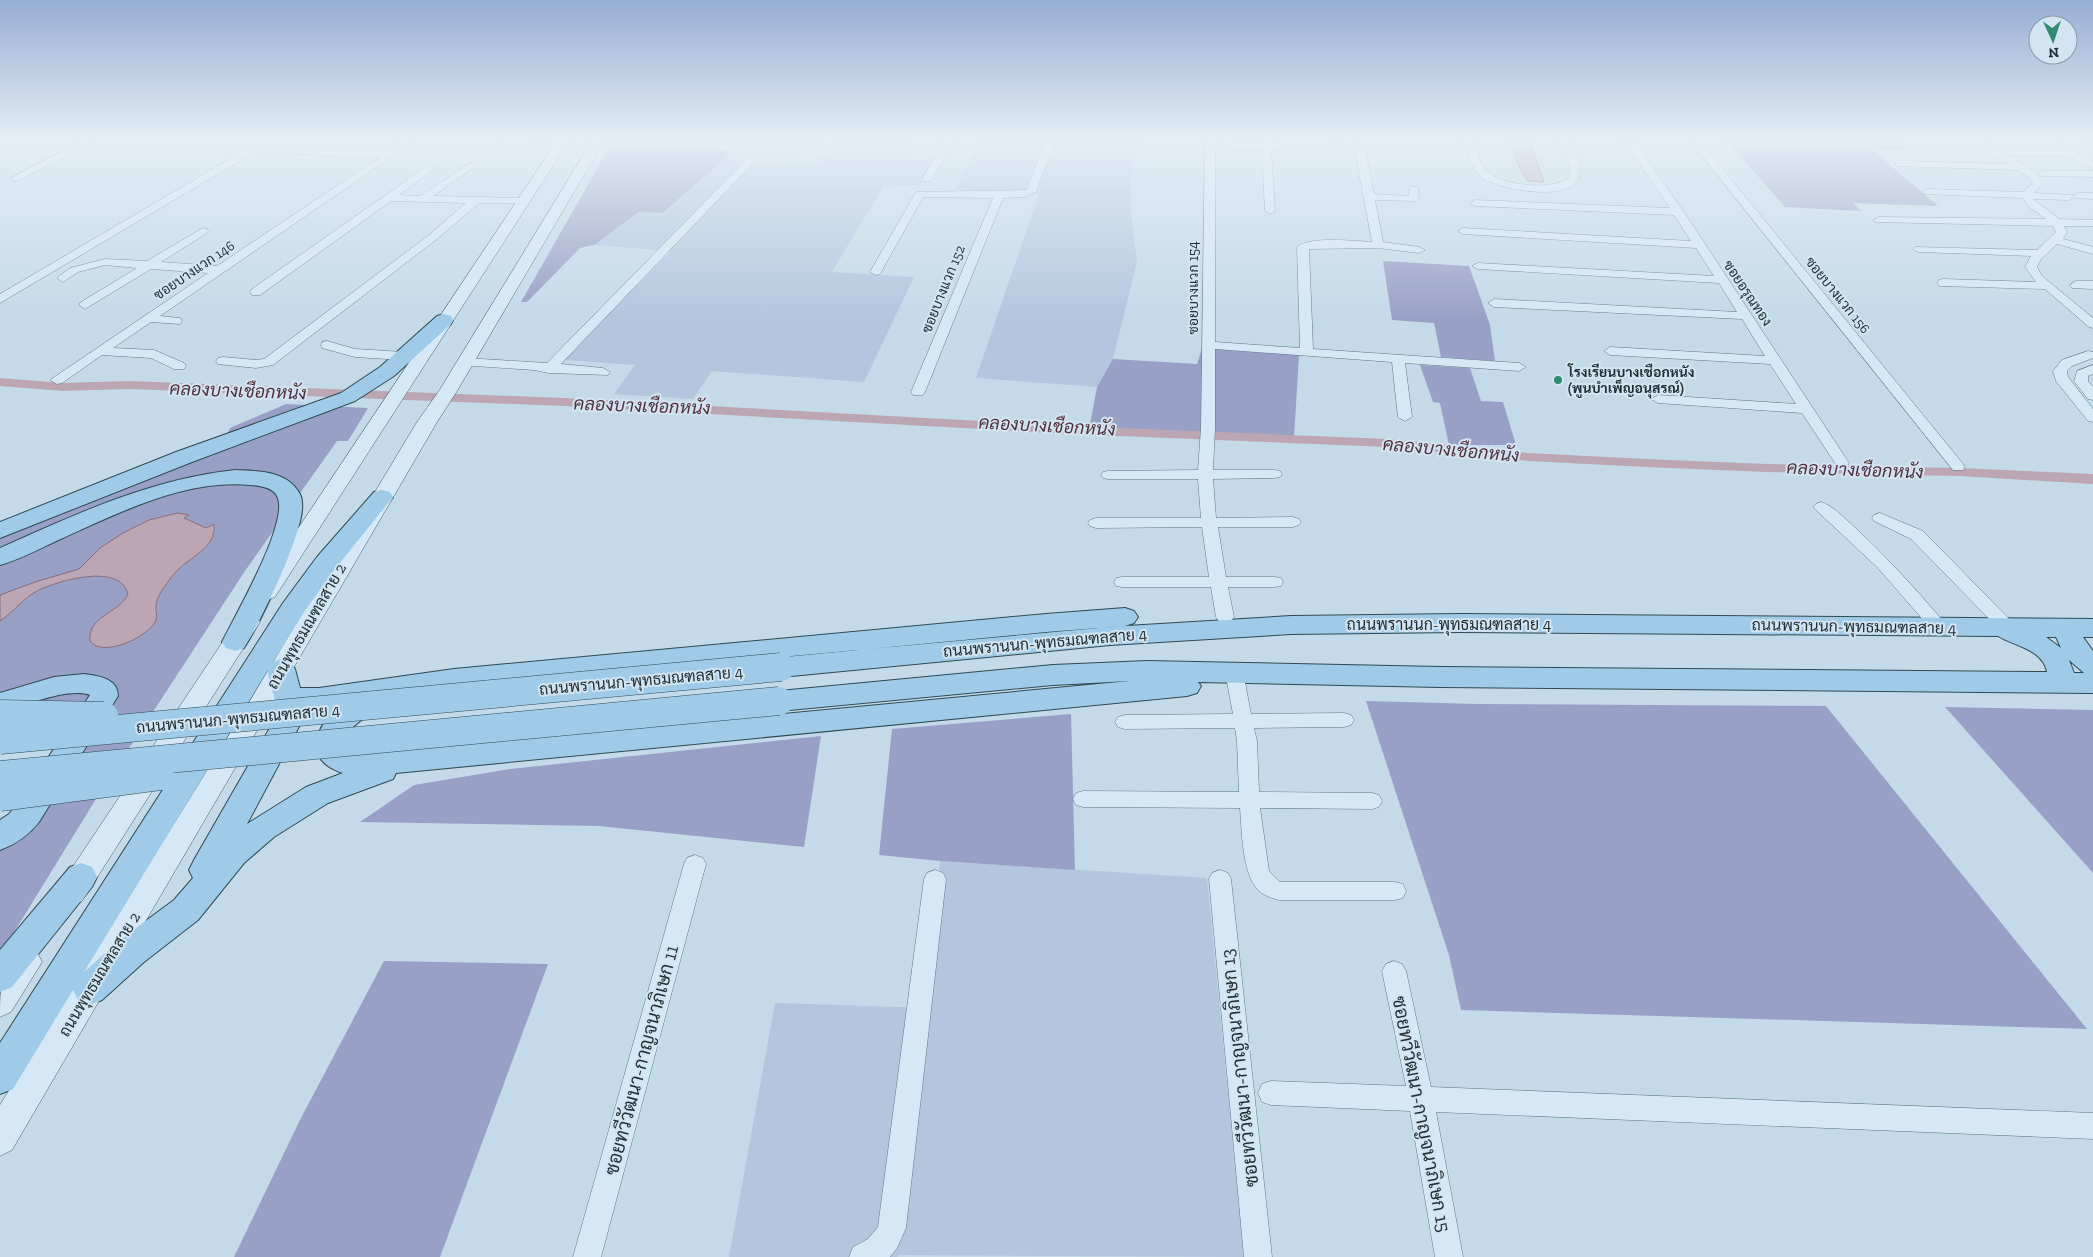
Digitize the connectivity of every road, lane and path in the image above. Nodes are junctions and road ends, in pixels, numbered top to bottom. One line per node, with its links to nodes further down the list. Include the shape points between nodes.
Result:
1 (167, 200): 44 (street)
2 (322, 200): 35 (street, ซอยบางแวก 146)
3 (387, 200): 43 (street)
4 (416, 200): 5 (street)
5 (422, 200): 16 (street)
6 (563, 200): 62 (main road, ถนนพุทธมณฑลสาย 2)
7 (713, 200): 65 (street)
8 (917, 200): 36 (street)
9 (997, 200): 69 (street, ซอยบางแวก 152)
10 (1209, 200): 53 (street, ซอยบางแวก 154)
11 (1269, 200): 19 (street)
12 (1369, 200): 27 (street)
13 (1670, 200): 20 (street, ซอยอรุณทอง)
14 (1742, 200): 76 (street, ซอยบางแวก 156)
15 (2028, 200): 22 (street)
16 (475, 201): 17 (street); 61 (street, via 268,362)
17 (522, 201): 49 (main road)
18 (1475, 202): 20 (street)
19 (1270, 211)
20 (1679, 212): 28 (street, ซอยอรุณทอง)
21 (1879, 220): 22 (street)
22 (2058, 223): 23 (street); 26 (street, via 2062,232)
23 (2093, 224)
24 (203, 231): 33 (street)
25 (1463, 231): 28 (street)
26 (2055, 240): 31 (street); 32 (street)
27 (1378, 245): 30 (street); 56 (street, via 1312,244 1303,247)
28 (1698, 245): 38 (street, ซอยอรุณทอง)
29 (1919, 249): 32 (street)
30 (1419, 250)
31 (2093, 252)
32 (2039, 253): 42 (street, via 2033,258 2031,267)
33 (150, 264): 35 (street); 37 (street, via 100,262 74,270); 46 (street)
34 (1478, 266): 38 (street)
35 (220, 270): 48 (street, ซอยบางแวก 146)
36 (876, 272)
37 (63, 278)
38 (1720, 280): 47 (street, ซอยอรุณทอง)
39 (1943, 284): 42 (street)
40 (2076, 285): 41 (street)
41 (2093, 285)
42 (2047, 286): 51 (street)
43 (256, 292)
44 (0, 298)
45 (1494, 303): 47 (street)
46 (85, 305)
47 (1746, 316): 60 (street, ซอยอรุณทอง)
48 (148, 318): 50 (street); 54 (street, ซอยบางแวก 146)
49 (444, 320): 57 (main road); 96 (main road)
50 (176, 321)
51 (2093, 324)
52 (327, 345): 57 (street, via 361,354)
53 (1208, 345): 56 (street); 77 (street, ซอยบางแวก 154)
54 (99, 351): 63 (street, via 154,354); 68 (street, ซอยบางแวก 146)
55 (1610, 351): 60 (street)
56 (1307, 353): 59 (street)
57 (404, 356): 86 (main road, via 371,384 340,401 184,457)
58 (2091, 356): 74 (street, via 2068,363 2060,371 2070,391)
59 (1398, 359): 64 (street); 73 (street)
60 (1774, 360): 72 (street, ซอยอรุณทอง)
61 (223, 361)
62 (465, 362): 65 (street, via 498,362); 80 (main road, ถนนพุทธมณฑลสาย 2)
63 (179, 366)
64 (1519, 367)
65 (549, 369): 67 (street)
66 (2093, 369): 70 (street, via 2082,374 2081,380)
67 (603, 372)
68 (62, 376)
69 (918, 392)
70 (2093, 396)
71 (1658, 398): 72 (street)
72 (1806, 409): 75 (street, ซอยอรุณทอง)
73 (1405, 417)
74 (2093, 418)
75 (1842, 463)
76 (1958, 467)
77 (1204, 474): 78 (street); 79 (street); 83 (street, ซอยบางแวก 154)
78 (1275, 474)
79 (1108, 475)
80 (382, 497): 99 (main road, ถนนพุทธมณฑลสาย 2); 131 (main road, via 292,609)
81 (1821, 507): 93 (street, via 1880,559)
82 (1880, 518): 94 (street, via 1917,535)
83 (1208, 522): 84 (street); 85 (street); 89 (street, ซอยบางแวก 154)
84 (1293, 522)
85 (1096, 523)
86 (0, 531)
87 (0, 557): 96 (main road, via 183,484 242,476 271,481 288,494 291,514 286,532)
88 (1122, 582): 89 (street)
89 (1220, 582): 90 (street); 91 (street, ซอยบางแวก 154)
90 (1275, 582)
91 (1225, 617): 92 (main road); 101 (main road, via 1154,616 1046,623)
92 (1403, 623): 93 (main road, ถนนพรานนก-พุทธมณฑลสาย 4); 107 (main road, ถนนพรานนก-พุทธมณฑลสาย 4, bridge, via 1146,633)
93 (1938, 626): 94 (main road, ถนนพรานนก-พุทธมณฑลสาย 4)
94 (2003, 628): 95 (main road, ถนนพรานนก-พุทธมณฑลสาย 4); 102 (main road, via 2039,644 2058,661 2061,676)
95 (2082, 628): 97 (main road, via 2069,631 2070,641)
96 (235, 642): 122 (main road)
97 (2093, 666)
98 (1343, 675): 100 (main road); 102 (main road, ถนนพรานนก-พุทธมณฑลสาย 4); 113 (main road, ถนนพรานนก-พุทธมณฑลสาย 4, bridge, via 1094,672)
99 (285, 682): 101 (main road, via 303,699); 126 (main road, via 291,710 289,719); 129 (main road, ถนนพุทธมณฑลสาย 2)
100 (1236, 682): 110 (street); 114 (main road)
101 (422, 683): 114 (main road, via 381,696 350,712 333,732 331,750 342,761 364,765)
102 (2046, 683): 103 (main road, ถนนพรานนก-พุทธมณฑลสาย 4)
103 (2093, 683)
104 (0, 703): 120 (main road, via 76,684 95,684 104,691 104,696 28,813)
105 (0, 714): 106 (main road, bridge)
106 (112, 716): 107 (main road, bridge, via 172,713); 111 (main road, bridge)
107 (260, 716): 112 (main road, ถนนพรานนก-พุทธมณฑลสาย 4, bridge)
108 (1344, 720): 110 (street)
109 (1125, 722): 110 (street)
110 (1244, 722): 118 (street)
111 (0, 726)
112 (0, 740)
113 (301, 746): 115 (main road, ถนนพรานนก-พุทธมณฑลสาย 4, bridge); 116 (main road, bridge, via 149,778)
114 (461, 756): 126 (main road, via 376,773 336,787 298,806 263,828 233,854)
115 (0, 775)
116 (0, 797)
117 (1083, 799): 118 (street)
118 (1248, 801): 119 (street); 125 (street, via 1258,871 1269,887 1278,891)
119 (1372, 801)
120 (0, 837)
121 (695, 864): 136 (street, ซอยทวีวัฒนา-กาญจนาภิเษก 11)
122 (82, 877): 128 (main road); 130 (main road)
123 (935, 879): 137 (street, via 892,1228 885,1244)
124 (1220, 879): 138 (street, ซอยทวีวัฒนา-กาญจนาภิเษก 13)
125 (1395, 891)
126 (186, 910): 129 (main road, via 132,951)
127 (1394, 971): 133 (street, ซอยทวีวัฒนา-กาญจนาภิเษก 15)
128 (0, 976)
129 (90, 989): 135 (main road, ถนนพุทธมณฑลสาย 2)
130 (0, 1002)
131 (0, 1076)
132 (1271, 1094): 133 (street)
133 (1421, 1100): 134 (street); 139 (street, ซอยทวีวัฒนา-กาญจนาภิเษก 15)
134 (2093, 1126)
135 (0, 1138)
136 (587, 1257)
137 (863, 1257)
138 (1258, 1257)
139 (1449, 1257)

